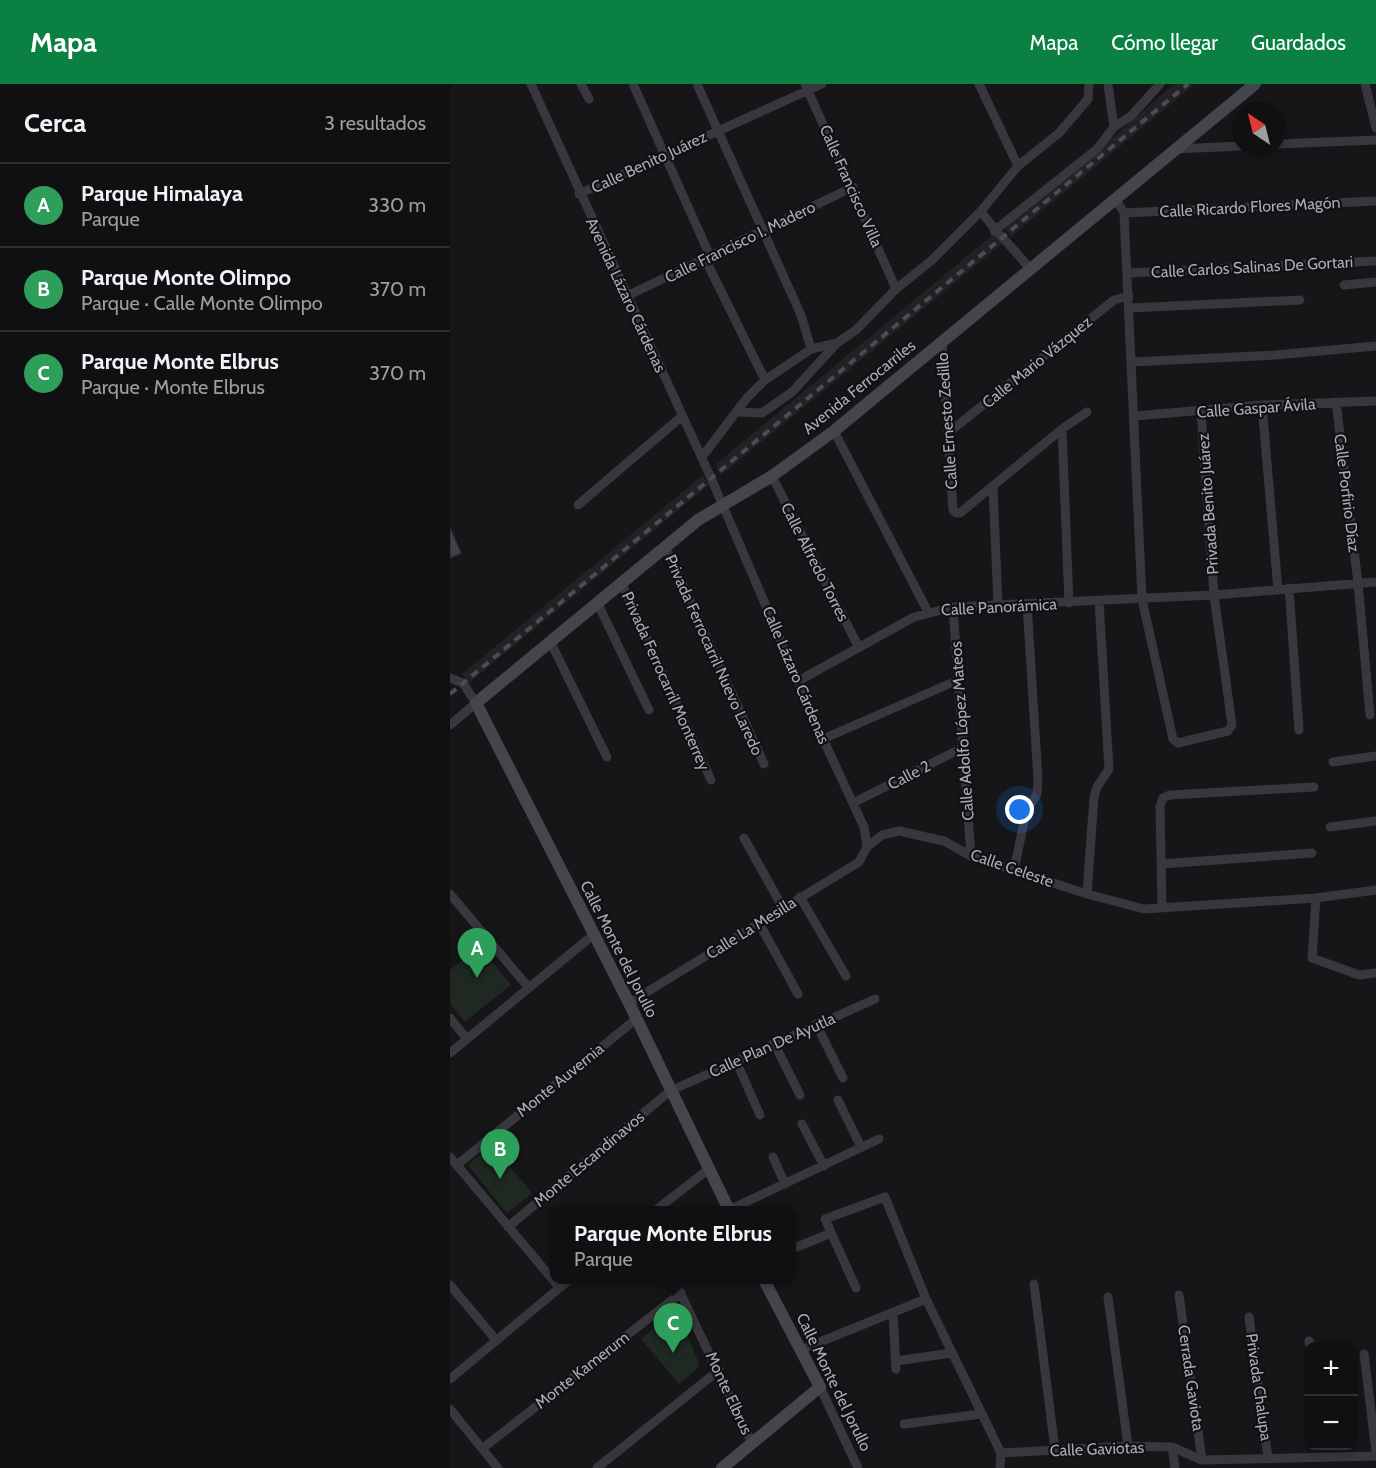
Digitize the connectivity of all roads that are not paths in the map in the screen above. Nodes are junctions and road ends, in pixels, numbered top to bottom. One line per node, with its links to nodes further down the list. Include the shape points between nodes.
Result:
1 (531, 84): 24 (street, Avenida Lázaro Cárdenas)
2 (581, 84): 13 (street)
3 (633, 84): 21 (street)
4 (697, 84): 16 (street, Calle Benito Juárez)
5 (822, 84): 12 (street, Calle Benito Juárez)
6 (979, 84): 22 (street)
7 (1089, 84): 22 (street, via 1088,99 1059,133)
8 (1108, 84): 14 (street)
9 (1160, 84): 14 (street, via 1131,116)
10 (1255, 84): 20 (street, Avenida Ferrocarriles)
11 (1365, 84): 15 (street)
12 (806, 87): 16 (street, Calle Benito Juárez); 23 (street, Calle Francisco Villa)
13 (589, 99)
14 (1114, 127): 30 (street, via 1097,149)
15 (1376, 128)
16 (718, 130): 21 (street, Calle Benito Juárez); 29 (street)
17 (1376, 140): 18 (street)
18 (1286, 144)
19 (1232, 146): 20 (street)
20 (1175, 149): 25 (street, Avenida Ferrocarriles)
21 (665, 155): 24 (street, Calle Benito Juárez); 31 (street)
22 (1018, 166): 27 (street)
23 (853, 187): 29 (street, Calle Francisco I. Madero); 37 (street, Calle Francisco Villa)
24 (579, 194): 38 (street, Avenida Lázaro Cárdenas)
25 (1115, 198): 28 (street); 33 (street, Avenida Ferrocarriles)
26 (1376, 201): 28 (street, Calle Ricardo Flores Magón)
27 (981, 211): 30 (street); 37 (street, via 933,260)
28 (1124, 213): 34 (street)
29 (762, 231): 31 (street, Calle Francisco I. Madero); 45 (street, via 801,315)
30 (994, 231): 33 (street, via 1010,243)
31 (708, 257): 38 (street, Calle Francisco I. Madero); 47 (street)
32 (1376, 261): 34 (street, Calle Carlos Salinas De Gortari)
33 (1030, 269): 42 (street, Avenida Ferrocarriles)
34 (1128, 273): 39 (street)
35 (1376, 282): 36 (street)
36 (1344, 285)
37 (896, 289): 43 (street, via 856,330)
38 (627, 296): 55 (street, Avenida Lázaro Cárdenas)
39 (1129, 296): 41 (street); 58 (street, Calle Mario Vázquez, via 1114,300)
40 (1300, 300): 41 (street)
41 (1130, 308): 46 (street)
42 (942, 342): 57 (street, Avenida Ferrocarriles); 58 (street, Calle Ernesto Zedillo)
43 (837, 343): 45 (street); 51 (street, via 792,392 762,412)
44 (1376, 346): 46 (street)
45 (811, 349): 47 (street)
46 (1132, 362): 54 (street)
47 (765, 380): 51 (street)
48 (1376, 400): 49 (street, Calle Gaspar Ávila)
49 (1336, 402): 50 (street, Calle Gaspar Ávila); 67 (street, Calle Porfirio Díaz)
50 (1262, 405): 53 (street, Calle Gaspar Ávila); 69 (street)
51 (737, 412): 59 (street)
52 (1087, 412): 56 (street, Calle Ernesto Zedillo)
53 (1201, 412): 54 (street, Calle Gaspar Ávila); 70 (street, Privada Benito Juárez)
54 (1135, 416): 71 (street)
55 (681, 417): 59 (street, Avenida Lázaro Cárdenas); 62 (street)
56 (1062, 429): 61 (street, Calle Ernesto Zedillo); 74 (street)
57 (834, 430): 60 (street, Avenida Ferrocarriles); 78 (street)
58 (948, 434): 61 (street, Calle Ernesto Zedillo, via 953,510 960,513)
59 (702, 457): 63 (street, Avenida Lázaro Cárdenas)
60 (772, 476): 63 (street, Avenida Ferrocarriles); 80 (street, Calle Alfredo Torres)
61 (993, 488): 76 (street)
62 (578, 505)
63 (721, 505): 64 (street, Avenida Ferrocarriles); 82 (street, Calle Lázaro Cárdenas)
64 (665, 546): 65 (street, Avenida Ferrocarriles); 94 (street, Privada Ferrocarril Nuevo Laredo)
65 (621, 582): 72 (street, Avenida Ferrocarriles); 95 (street, Privada Ferrocarril Monterrey)
66 (1376, 582): 67 (street)
67 (1358, 583): 68 (street); 86 (street, Calle Porfirio Díaz)
68 (1289, 588): 69 (street); 88 (street)
69 (1278, 590): 70 (street)
70 (1215, 595): 71 (street, Calle Panorámica); 71 (street, Privada Benito Juárez, via 1232,725 1228,731 1178,743 1173,739)
71 (1142, 599): 73 (street, Calle Panorámica)
72 (597, 602): 79 (street, Avenida Ferrocarriles); 85 (street)
73 (1098, 602): 74 (street, Calle Panorámica); 108 (street, via 1109,769 1094,797)
74 (1069, 603): 75 (street, Calle Panorámica)
75 (1027, 604): 76 (street, Calle Panorámica); 105 (street, via 1038,779 1037,794 1026,812)
76 (998, 605): 77 (street, Calle Panorámica)
77 (953, 607): 78 (street, Calle Panorámica); 83 (street, Calle Adolfo López Mateos)
78 (928, 612): 80 (street, Calle Panorámica)
79 (549, 641): 84 (street, Avenida Ferrocarriles); 92 (street)
80 (859, 648): 82 (street, Calle Panorámica)
81 (450, 678): 84 (street, via 463,683)
82 (800, 680): 89 (street, Calle Lázaro Cárdenas)
83 (958, 680): 89 (street); 90 (street, Calle Adolfo López Mateos)
84 (476, 703): 87 (street); 114 (street, Calle Monte del Jorullo)
85 (649, 710)
86 (1370, 715)
87 (450, 725)
88 (1299, 730)
89 (823, 739): 97 (street, Calle Lázaro Cárdenas)
90 (964, 747): 97 (street, Calle 2); 103 (street, Calle Adolfo López Mateos)
91 (1376, 756): 93 (street)
92 (607, 757)
93 (1333, 762)
94 (764, 764)
95 (711, 780)
96 (1314, 787): 104 (street, via 1163,798)
97 (853, 803): 101 (street, Calle Lázaro Cárdenas, via 864,827)
98 (1376, 821): 99 (street)
99 (1330, 827)
100 (744, 838): 112 (street)
101 (867, 847): 103 (street, Calle Celeste, via 882,835 899,831 944,841); 109 (street, Calle La Mesilla, via 859,862)
102 (1312, 853): 104 (street)
103 (971, 856): 105 (street, Calle Celeste)
104 (1161, 864): 111 (street)
105 (1014, 870): 108 (street, Calle Celeste)
106 (1376, 890): 110 (street, Calle Celeste)
107 (450, 894): 117 (street)
108 (1087, 894): 111 (street, Calle Celeste, via 1144,909)
109 (800, 897): 112 (street, Calle La Mesilla); 116 (street)
110 (1316, 898): 111 (street, Calle Celeste); 115 (street, via 1312,958 1359,975)
111 (1162, 906)
112 (783, 908): 113 (street, Calle La Mesilla)
113 (759, 923): 118 (street); 120 (street, Calle La Mesilla)
114 (593, 935): 117 (street); 120 (street, Calle Monte del Jorullo)
115 (1376, 973)
116 (846, 976)
117 (529, 988): 124 (street)
118 (798, 994)
119 (875, 999): 123 (street, Calle Plan De Ayutla)
120 (629, 1003): 122 (street, Calle Monte del Jorullo)
121 (450, 1018): 124 (street)
122 (636, 1019): 129 (street, Calle Monte del Jorullo); 138 (street, Monte Auvernia)
123 (816, 1024): 125 (street, Calle Plan De Ayutla); 128 (street)
124 (467, 1039): 126 (street)
125 (774, 1043): 127 (street, Calle Plan De Ayutla); 130 (street)
126 (450, 1053)
127 (736, 1061): 129 (street, Calle Plan De Ayutla); 132 (street)
128 (843, 1078)
129 (670, 1091): 140 (street, Calle Monte del Jorullo); 145 (street, Monte Escandinavos)
130 (800, 1095)
131 (838, 1100): 135 (street)
132 (760, 1115)
133 (802, 1124): 139 (street)
134 (879, 1139): 135 (street)
135 (861, 1147): 139 (street)
136 (450, 1157): 138 (street)
137 (773, 1157): 141 (street)
138 (457, 1165): 145 (street)
139 (824, 1166): 141 (street)
140 (710, 1168): 142 (street); 143 (street, Calle Monte del Jorullo)
141 (785, 1184): 144 (street)
142 (661, 1206)
143 (727, 1206)
144 (738, 1206)
145 (508, 1227): 148 (street)
146 (831, 1233): 147 (street); 156 (street); 160 (street, via 828,1217 885,1197)
147 (796, 1247)
148 (550, 1276)
149 (556, 1284): 155 (street)
150 (563, 1284): 155 (street)
151 (676, 1284): 157 (street, Monte Elbrus)
152 (766, 1284): 164 (street, Calle Monte del Jorullo)
153 (1034, 1284): 177 (street)
154 (450, 1286): 163 (street)
155 (559, 1287): 163 (street)
156 (856, 1288)
157 (681, 1293): 167 (street, Monte Elbrus); 175 (street, Monte Kamerum)
158 (1179, 1295): 184 (street, Cerrada Gaviota)
159 (1108, 1297): 174 (street)
160 (926, 1299): 161 (street); 165 (street)
161 (893, 1312): 164 (street); 165 (street, via 896,1365)
162 (1249, 1317): 183 (street, Privada Chalupa)
163 (496, 1340): 168 (street)
164 (800, 1350): 169 (street, Calle Monte del Jorullo)
165 (952, 1353): 171 (street)
166 (1364, 1354): 179 (street)
167 (718, 1370): 173 (street, Monte Elbrus); 187 (street)
168 (450, 1379)
169 (819, 1387): 173 (street); 185 (street, Calle Monte del Jorullo)
170 (450, 1409): 175 (street)
171 (981, 1414): 172 (street); 180 (street)
172 (904, 1424)
173 (753, 1443): 188 (street)
174 (1128, 1446): 176 (street, Calle Gaviotas); 177 (street, Calle Gaviotas)
175 (483, 1448): 186 (street)
176 (1172, 1448): 184 (street, Calle Gaviotas); 190 (street)
177 (1055, 1450): 180 (street, Calle Gaviotas)
178 (1329, 1450): 182 (street)
179 (1376, 1452)
180 (1000, 1453): 189 (street)
181 (1376, 1456): 182 (street)
182 (1330, 1457): 183 (street)
183 (1268, 1458): 184 (street)
184 (1202, 1460)
185 (855, 1467)
186 (498, 1468)
187 (597, 1468)
188 (722, 1468)
189 (1000, 1468)
190 (1175, 1468)

